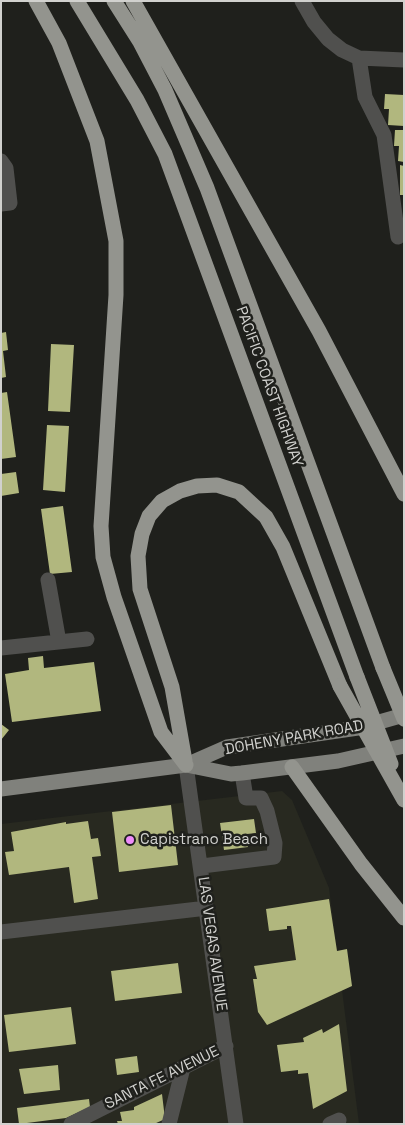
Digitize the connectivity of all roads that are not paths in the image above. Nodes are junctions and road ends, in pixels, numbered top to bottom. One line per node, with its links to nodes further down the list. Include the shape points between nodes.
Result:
1 (36, 1): 20 (highway, via 59,43 97,141 116,241 116,295 101,526 103,557 161,732)
2 (77, 1): 24 (highway, PACIFIC COAST HIGHWAY, bridge, via 137,100 165,154)
3 (114, 1): 16 (highway, PACIFIC COAST HIGHWAY, via 165,90 204,180)
4 (133, 1): 11 (highway, via 319,330)
5 (302, 1): 6 (street, via 328,39)
6 (359, 58): 7 (street); 10 (street, via 365,97 384,136)
7 (404, 60)
8 (1, 161): 9 (street, via 6,168)
9 (6, 203)
10 (398, 237)
11 (404, 494)
12 (48, 580): 14 (street)
13 (87, 639): 14 (street)
14 (59, 642): 15 (street)
15 (1, 648)
16 (385, 674): 17 (highway, bridge); 18 (highway, PACIFIC COAST HIGHWAY, bridge)
17 (404, 707)
18 (404, 717): 20 (main road, DOHENY PARK ROAD, via 358,728 227,747)
19 (404, 746): 21 (main road, DOHENY PARK ROAD, via 338,761)
20 (186, 765): 22 (main road, DOHENY PARK ROAD, via 231,774); 23 (main road, DOHENY PARK ROAD); 24 (highway, bridge, via 172,687 140,589 138,556 149,516 162,501 197,486 217,485 239,492 266,517 282,547 340,686); 25 (street, LAS VEGAS AVENUE)
21 (292, 767): 22 (main road, DOHENY PARK ROAD); 27 (highway)
22 (242, 773): 25 (street, via 246,798 261,798 267,811 275,843 274,857)
23 (1, 789)
24 (404, 798)
25 (202, 866): 26 (street, LAS VEGAS AVENUE)
26 (207, 908): 28 (street); 29 (street, LAS VEGAS AVENUE)
27 (404, 918)
28 (1, 932)
29 (226, 1046): 30 (street, SANTA FE AVENUE); 33 (street, LAS VEGAS AVENUE)
30 (183, 1068): 31 (street, SANTA FE AVENUE); 32 (street)
31 (70, 1124)
32 (169, 1124)
33 (236, 1124)

